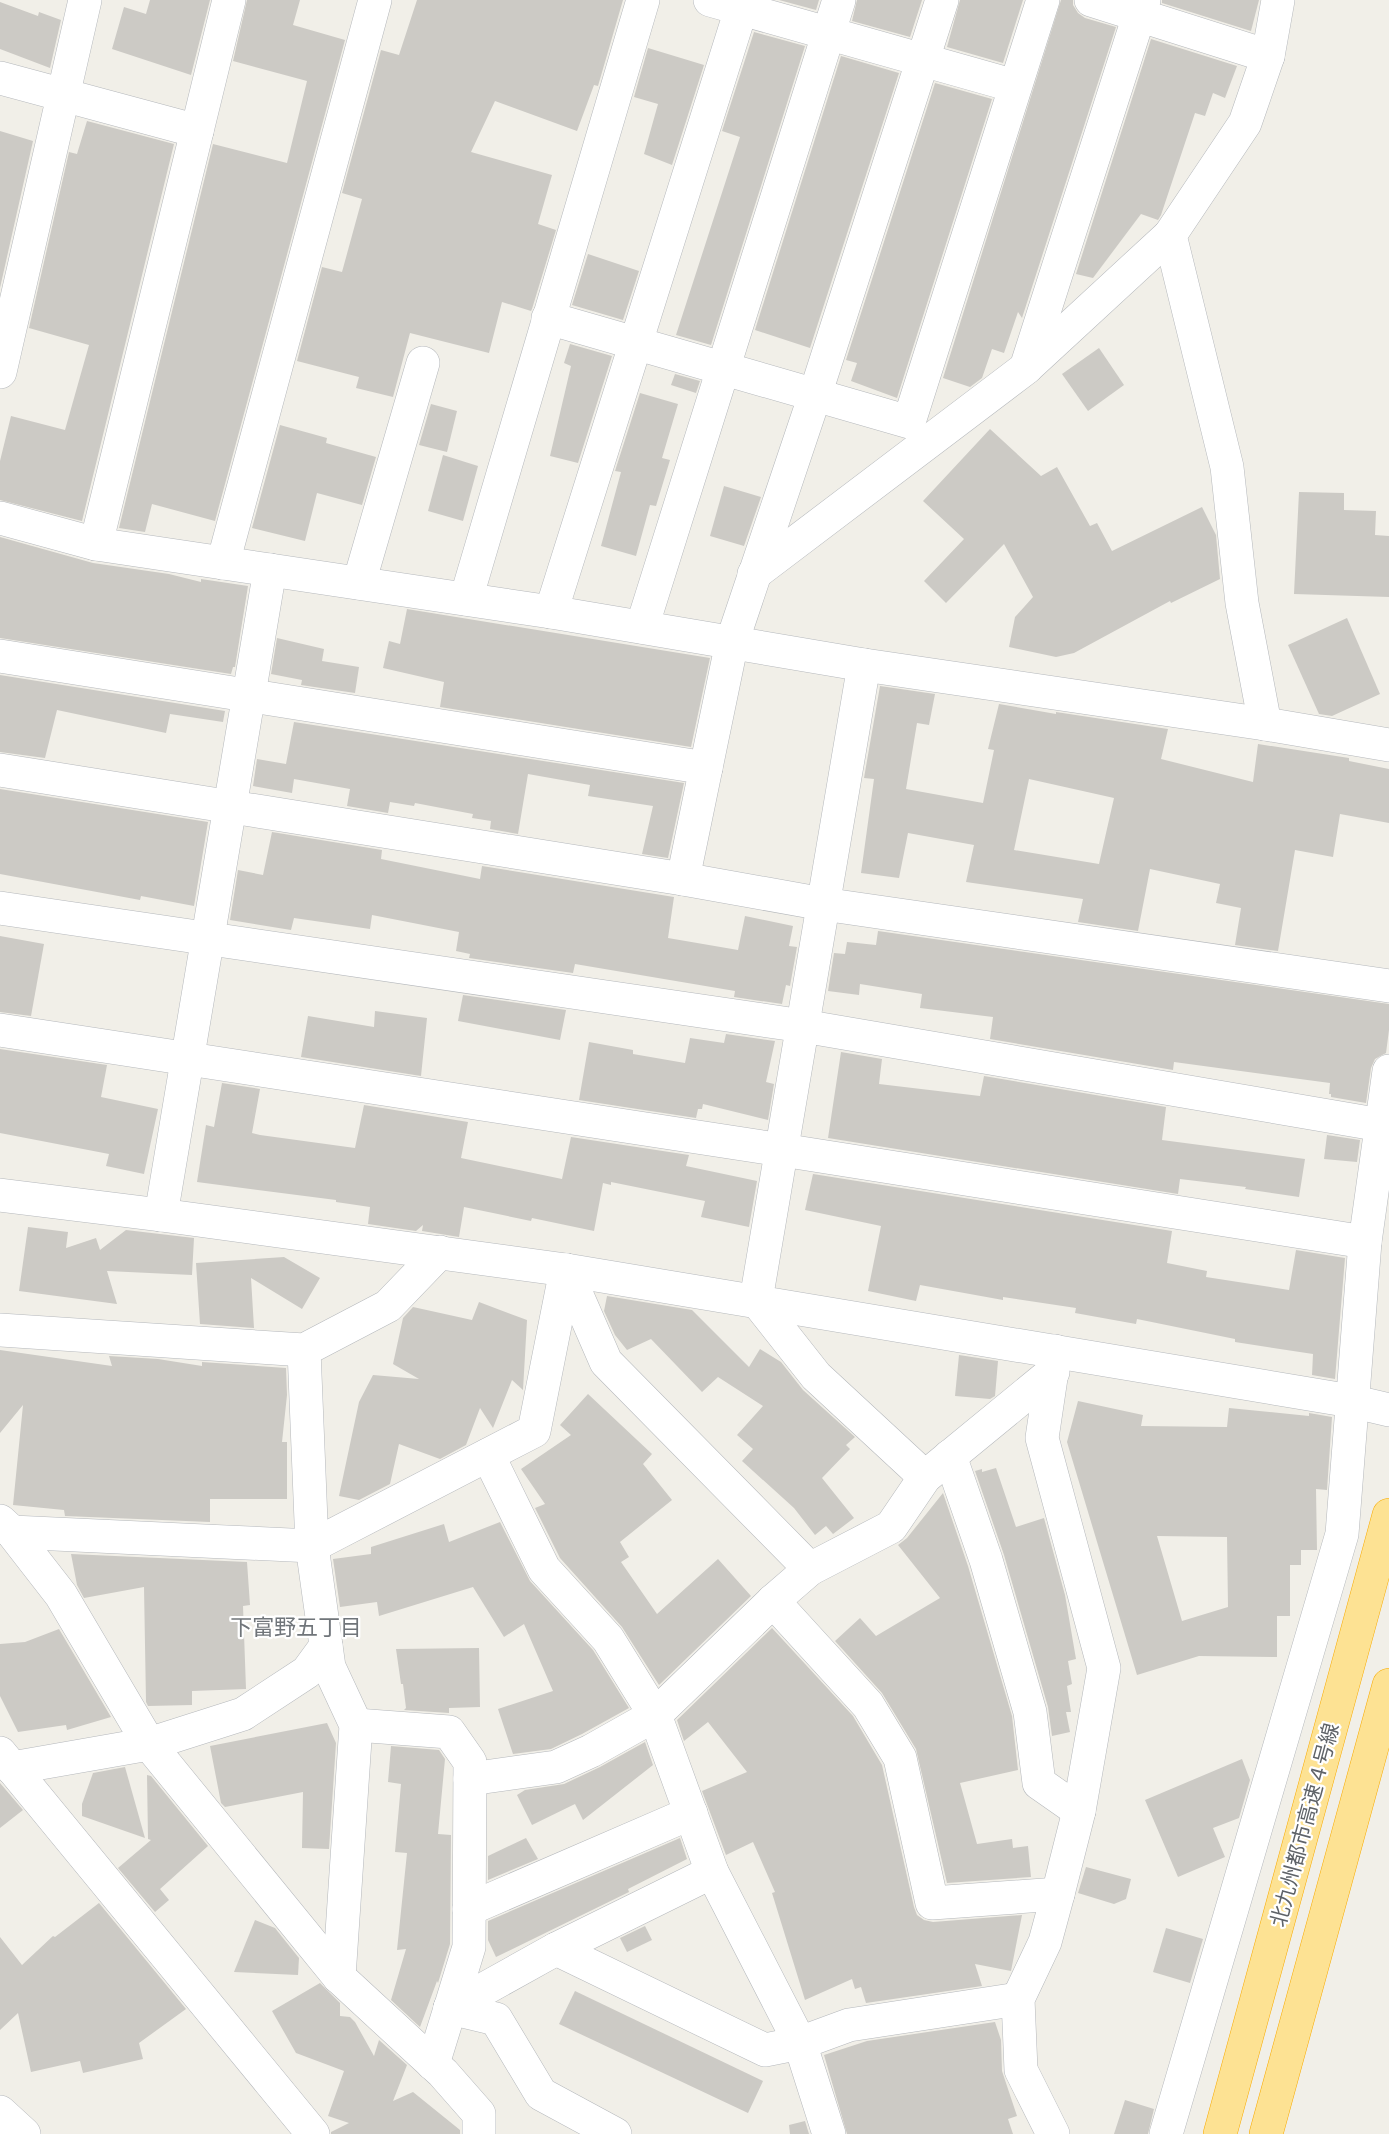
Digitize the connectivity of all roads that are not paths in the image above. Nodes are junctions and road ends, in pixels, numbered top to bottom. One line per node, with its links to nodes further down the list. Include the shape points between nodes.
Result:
1 (85, 0): 18 (street)
2 (229, 0): 19 (street)
3 (375, 0): 30 (street)
4 (643, 0): 21 (street)
5 (710, 0): 11 (street)
6 (839, 0): 13 (street)
7 (942, 0): 15 (street)
8 (1042, 0): 17 (street)
9 (1091, 0): 12 (street)
10 (1278, 0): 14 (street)
11 (743, 4): 13 (street); 22 (street)
12 (1142, 8): 14 (street); 24 (street)
13 (828, 34): 15 (street); 25 (street)
14 (1268, 56): 20 (street, via 1245,123)
15 (922, 60): 17 (street); 27 (street)
16 (0, 78): 18 (street)
17 (1015, 86): 27 (street, via 909,422)
18 (64, 94): 19 (street); 26 (street)
19 (197, 131): 29 (street)
20 (1170, 235): 24 (street); 41 (street, via 1227,467 1242,603)
21 (548, 318): 22 (street); 34 (street)
22 (636, 343): 25 (street); 35 (street)
23 (423, 363): 33 (street)
24 (1026, 368): 32 (street)
25 (723, 369): 27 (street); 36 (street)
26 (0, 372)
27 (815, 395): 32 (street)
28 (0, 518): 29 (street)
29 (96, 544): 30 (street)
30 (223, 563): 31 (street)
31 (270, 570): 33 (street); 40 (street)
32 (754, 574): 37 (street)
33 (359, 583): 34 (street)
34 (466, 599): 35 (street)
35 (551, 612): 36 (street)
36 (642, 627): 37 (street)
37 (732, 642): 39 (street); 43 (street)
38 (0, 656): 40 (street)
39 (864, 665): 41 (street); 47 (street)
40 (249, 695): 43 (street); 45 (street)
41 (1265, 724): 42 (street)
42 (1389, 745)
43 (706, 768): 46 (street)
44 (0, 770): 45 (street)
45 (230, 806): 46 (street); 49 (street)
46 (683, 879): 47 (street)
47 (824, 904): 50 (street); 51 (street)
48 (0, 908): 49 (street)
49 (207, 939): 51 (street); 53 (street)
50 (1389, 986)
51 (803, 1026): 55 (street); 56 (street)
52 (0, 1030): 53 (street)
53 (187, 1058): 56 (street); 58 (street)
54 (1389, 1071): 55 (street)
55 (1382, 1125): 59 (street)
56 (782, 1149): 59 (street); 62 (street)
57 (0, 1195): 58 (street)
58 (161, 1215): 60 (street)
59 (1365, 1242): 66 (street)
60 (440, 1252): 61 (street); 64 (street, via 388,1306)
61 (566, 1270): 62 (street); 68 (street, via 534,1431); 74 (street, via 606,1362)
62 (756, 1300): 65 (street); 70 (street, via 816,1376)
63 (0, 1330): 64 (street)
64 (304, 1350): 73 (street)
65 (1054, 1362): 66 (street); 69 (street); 83 (street, via 1042,1438 1104,1668)
66 (1351, 1401): 67 (street); 101 (street, via 1342,1534)
67 (1389, 1410)
68 (488, 1455): 73 (street); 78 (street, via 544,1569 608,1639)
69 (950, 1456): 70 (street); 83 (street, via 986,1560 1029,1712 1039,1783)
70 (925, 1477): 74 (street, via 891,1527)
71 (1389, 1515): 102 (highway, 北九州都市高速４号線)
72 (6, 1526): 73 (street); 80 (street, via 61,1595)
73 (312, 1546): 76 (street)
74 (810, 1569): 75 (street)
75 (773, 1601): 78 (street); 86 (street, via 868,1705 900,1758 932,1903)
76 (326, 1646): 79 (street, via 329,1667); 80 (street, via 307,1671 243,1714)
77 (1389, 1684): 103 (highway, 北九州都市高速４号線)
78 (655, 1715): 82 (street, via 556,1767); 84 (street)
79 (356, 1725): 82 (street, via 449,1732 470,1762); 89 (street)
80 (150, 1744): 81 (street); 89 (street)
81 (6, 1761): 96 (street)
82 (470, 1779): 87 (street)
83 (1079, 1811): 86 (street)
84 (691, 1813): 85 (street); 87 (street)
85 (712, 1872): 88 (street); 92 (street)
86 (1058, 1894): 90 (street, via 1045,1942)
87 (469, 1909): 91 (street, via 469,1947)
88 (556, 1949): 91 (street); 92 (street, via 765,2050)
89 (339, 1977): 93 (street)
90 (1018, 1999): 92 (street, via 849,2025); 100 (street, via 1021,2070)
91 (450, 2008): 93 (street); 98 (street, via 496,2019 541,2094)
92 (800, 2043): 99 (street)
93 (433, 2064): 97 (street, via 479,2114)
94 (0, 2112): 95 (street)
95 (24, 2134)
96 (313, 2134)
97 (479, 2134)
98 (615, 2134)
99 (830, 2134)
100 (1053, 2134)
101 (1166, 2134)
102 (1220, 2134)
103 (1266, 2134)

